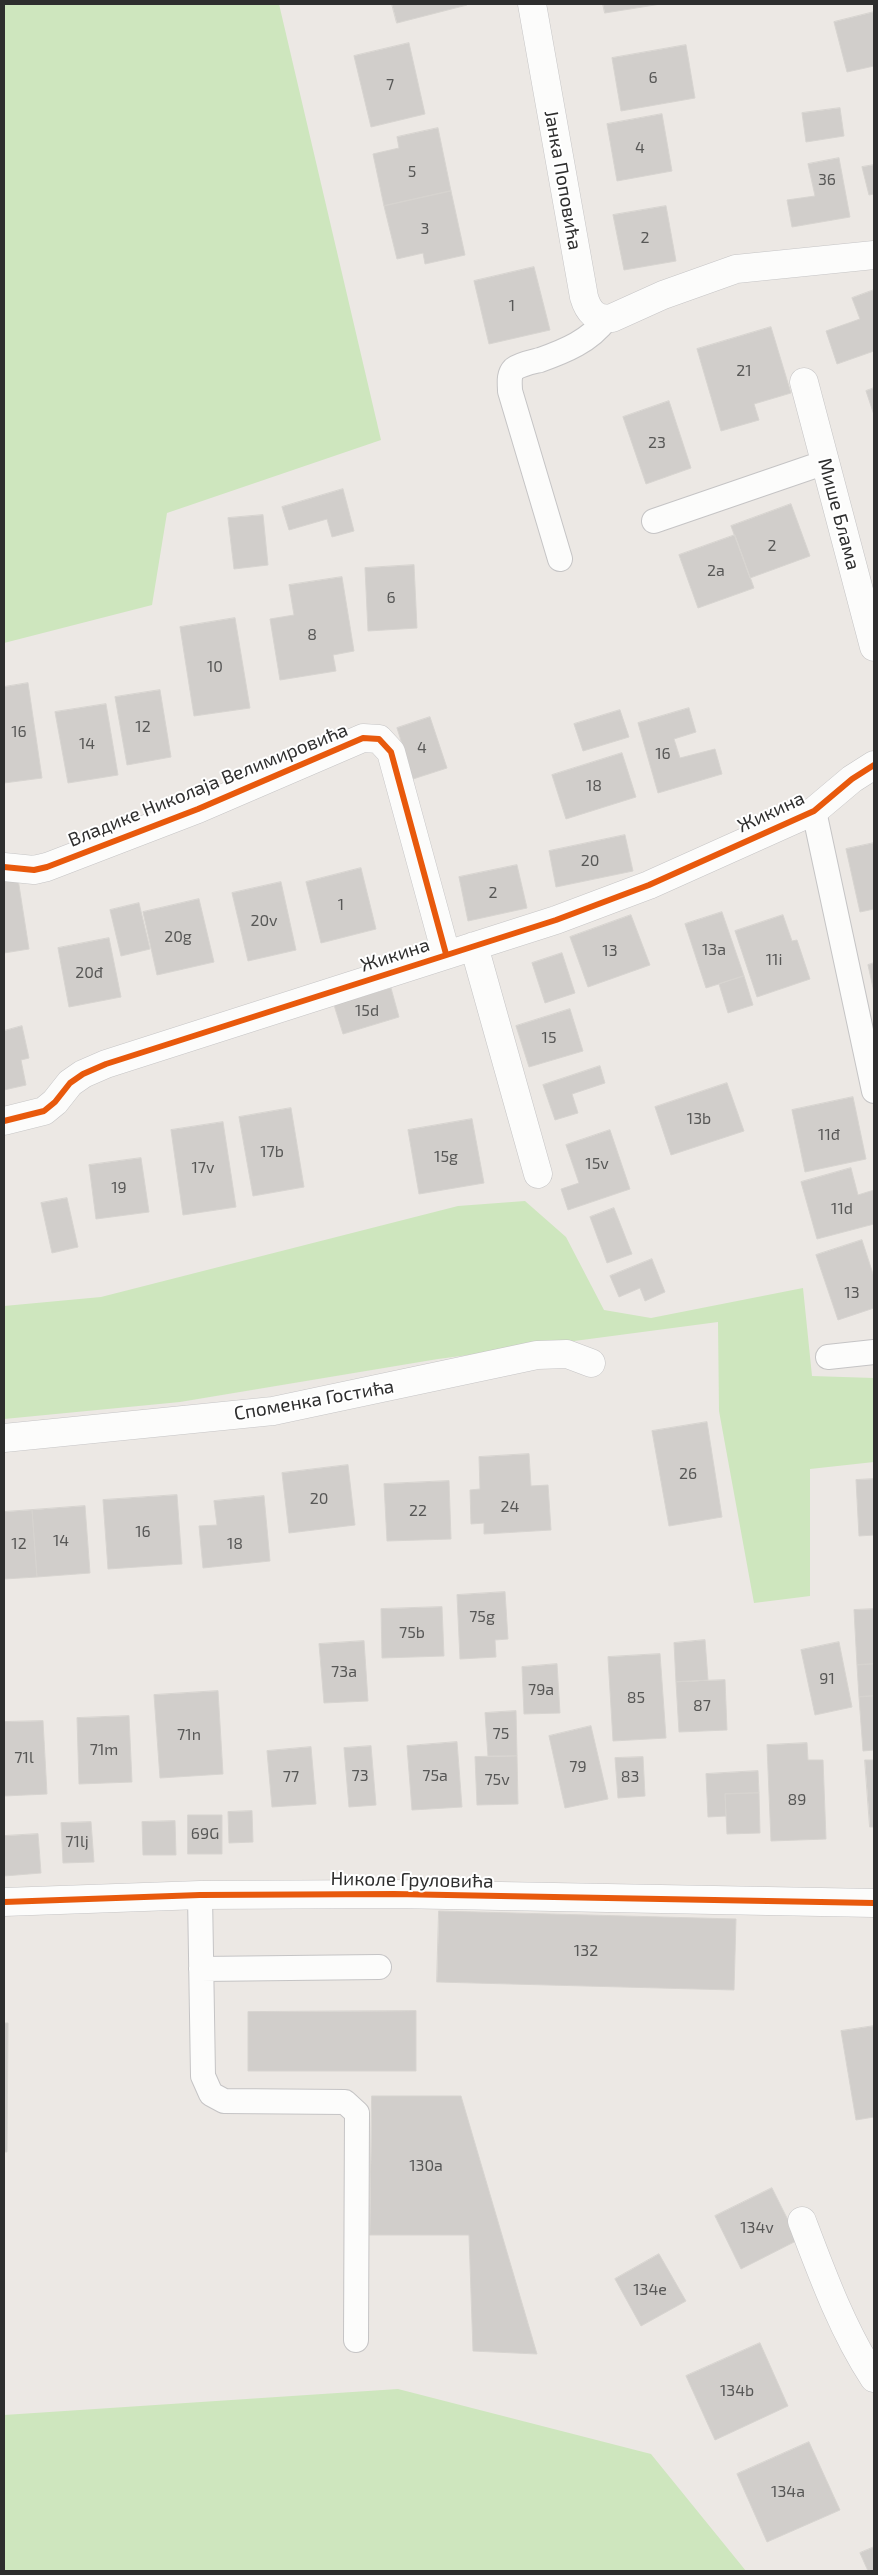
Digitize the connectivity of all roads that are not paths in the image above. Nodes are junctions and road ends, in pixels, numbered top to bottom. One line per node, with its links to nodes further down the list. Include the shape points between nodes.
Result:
1 (532, 4): 3 (street, Јанка Поповића, via 584,297 587,308 595,316)
2 (874, 255): 3 (street, via 736,269 690,284)
3 (606, 319): 7 (lane, via 594,334 550,356 514,369 510,375 510,392)
4 (804, 382): 5 (street, Мише Блама)
5 (826, 462): 6 (lane); 8 (street, Мише Блама)
6 (654, 521)
7 (560, 559)
8 (874, 647)
9 (874, 765): 10 (street, Жикина)
10 (814, 810): 12 (street, Жикина, via 649,885); 14 (lane)
11 (4, 867): 13 (street, Владике Николаја Велимировића, via 34,870 47,867 198,809 363,738 379,739 391,752)
12 (474, 946): 13 (street, Жикина); 16 (street)
13 (446, 954): 15 (street, Жикина, via 106,1064 70,1083 44,1111)
14 (874, 1091)
15 (4, 1121)
16 (538, 1174)
17 (874, 1352): 18 (lane)
18 (828, 1357)
19 (591, 1363): 20 (street, Споменка Гостића, via 567,1354 537,1355 273,1411)
20 (4, 1438)
21 (200, 1895): 22 (street, Николе Груловића); 23 (street, Николе Груловића, via 394,1894); 25 (lane)
22 (4, 1902)
23 (874, 1903)
24 (379, 1967): 25 (lane)
25 (201, 1969): 27 (lane, via 203,2076 211,2094 224,2100 345,2102 357,2113)
26 (802, 2222): 28 (street, via 862,2360)
27 (356, 2340)
28 (874, 2378)

